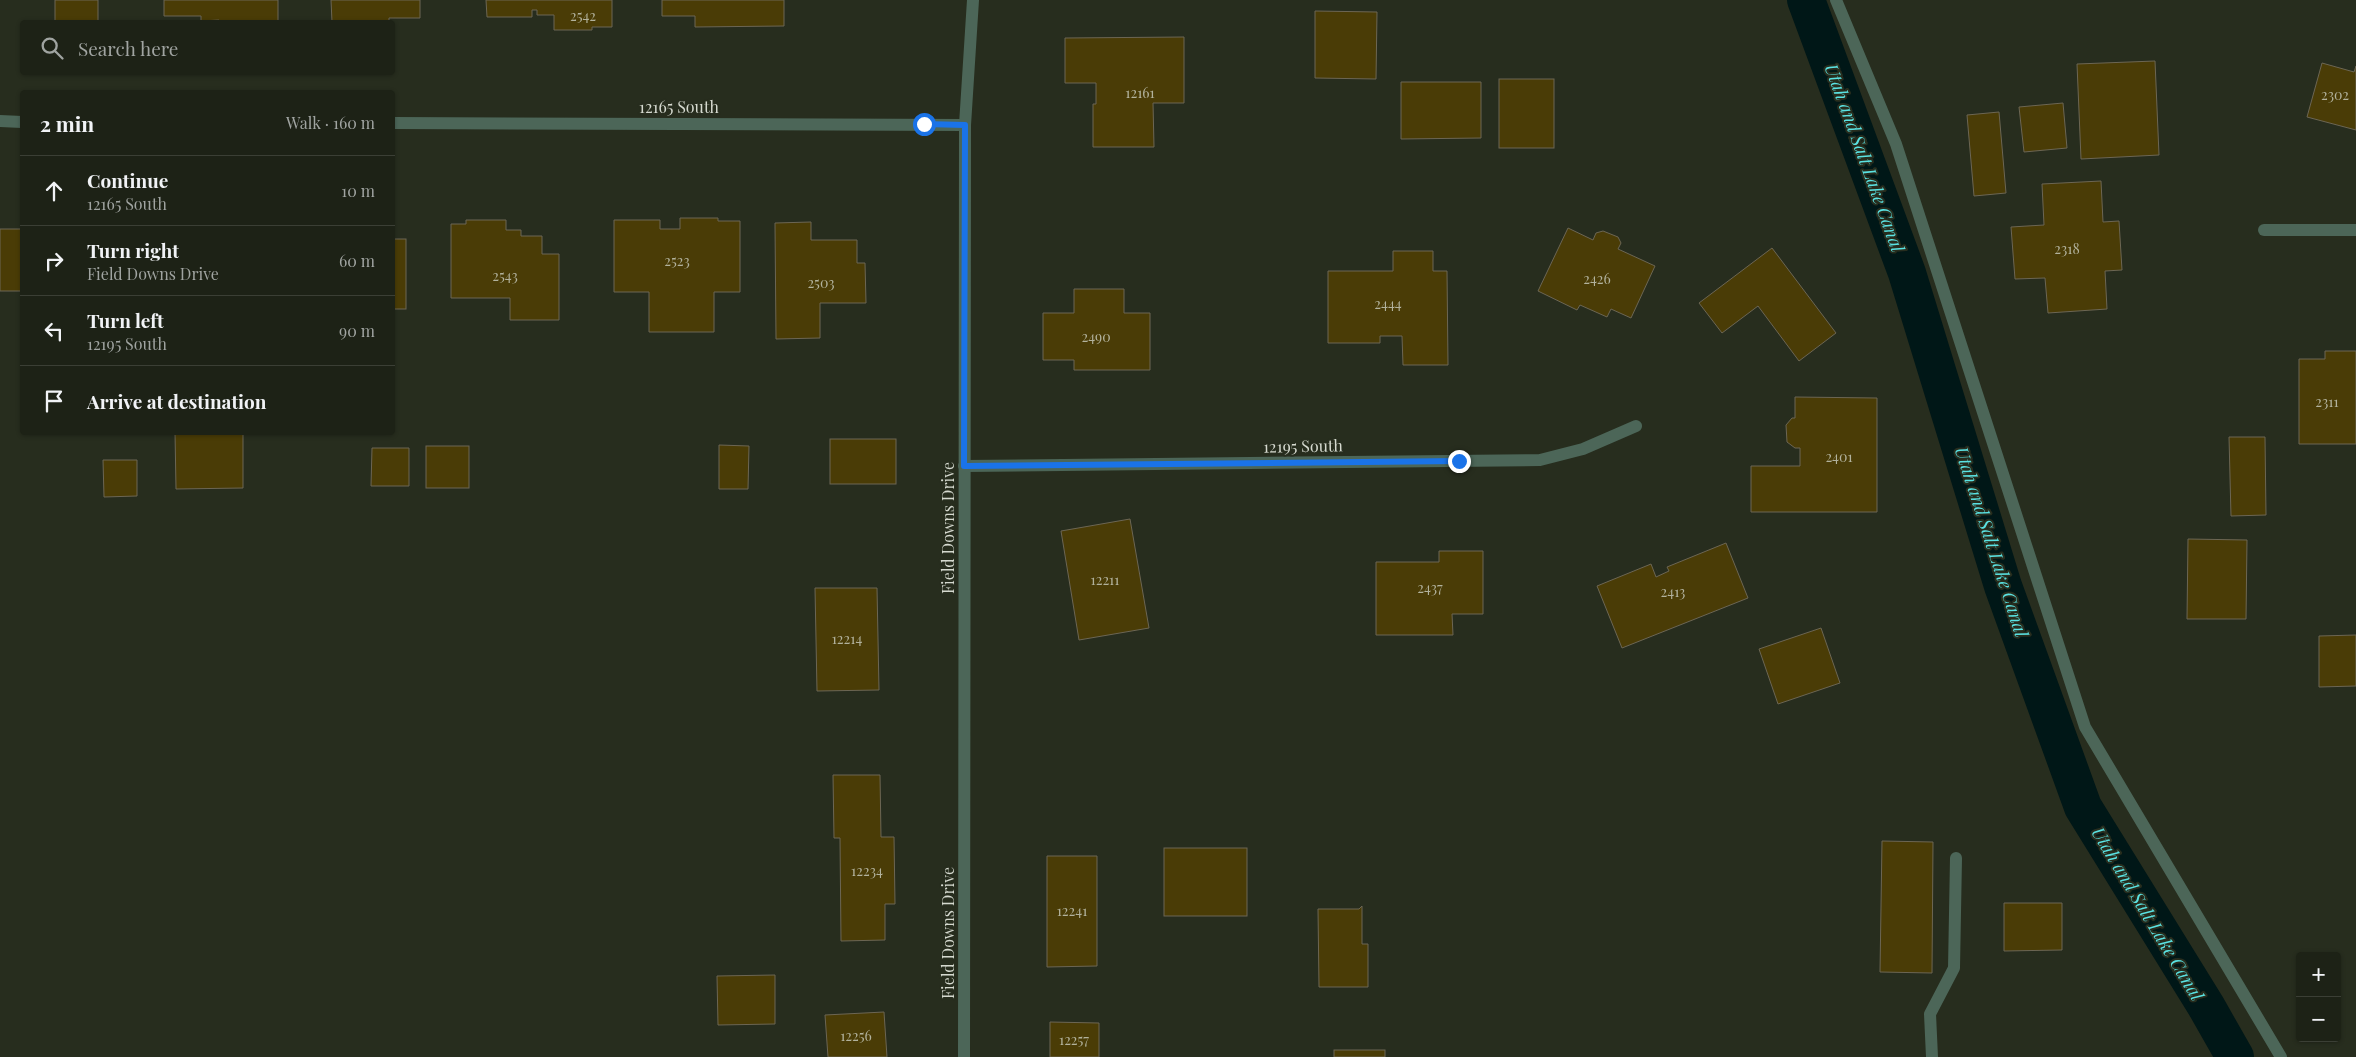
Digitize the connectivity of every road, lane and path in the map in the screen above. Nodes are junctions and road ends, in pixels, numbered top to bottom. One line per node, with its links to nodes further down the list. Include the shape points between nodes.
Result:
1 (973, 0): 6 (street, Field Downs Drive)
2 (1836, 0): 14 (street, via 1896,144 2085,726)
3 (0, 122): 4 (street)
4 (20, 122)
5 (395, 123): 6 (street, 12165 South)
6 (965, 125): 10 (street, Field Downs Drive)
7 (2264, 230): 8 (street)
8 (2356, 230)
9 (1636, 426): 10 (street, 12195 South, via 1583,449 1540,460)
10 (964, 466): 12 (street, Field Downs Drive)
11 (1956, 858): 13 (street, via 1954,968 1930,1014)
12 (964, 1057)
13 (1932, 1057)
14 (2281, 1057)

